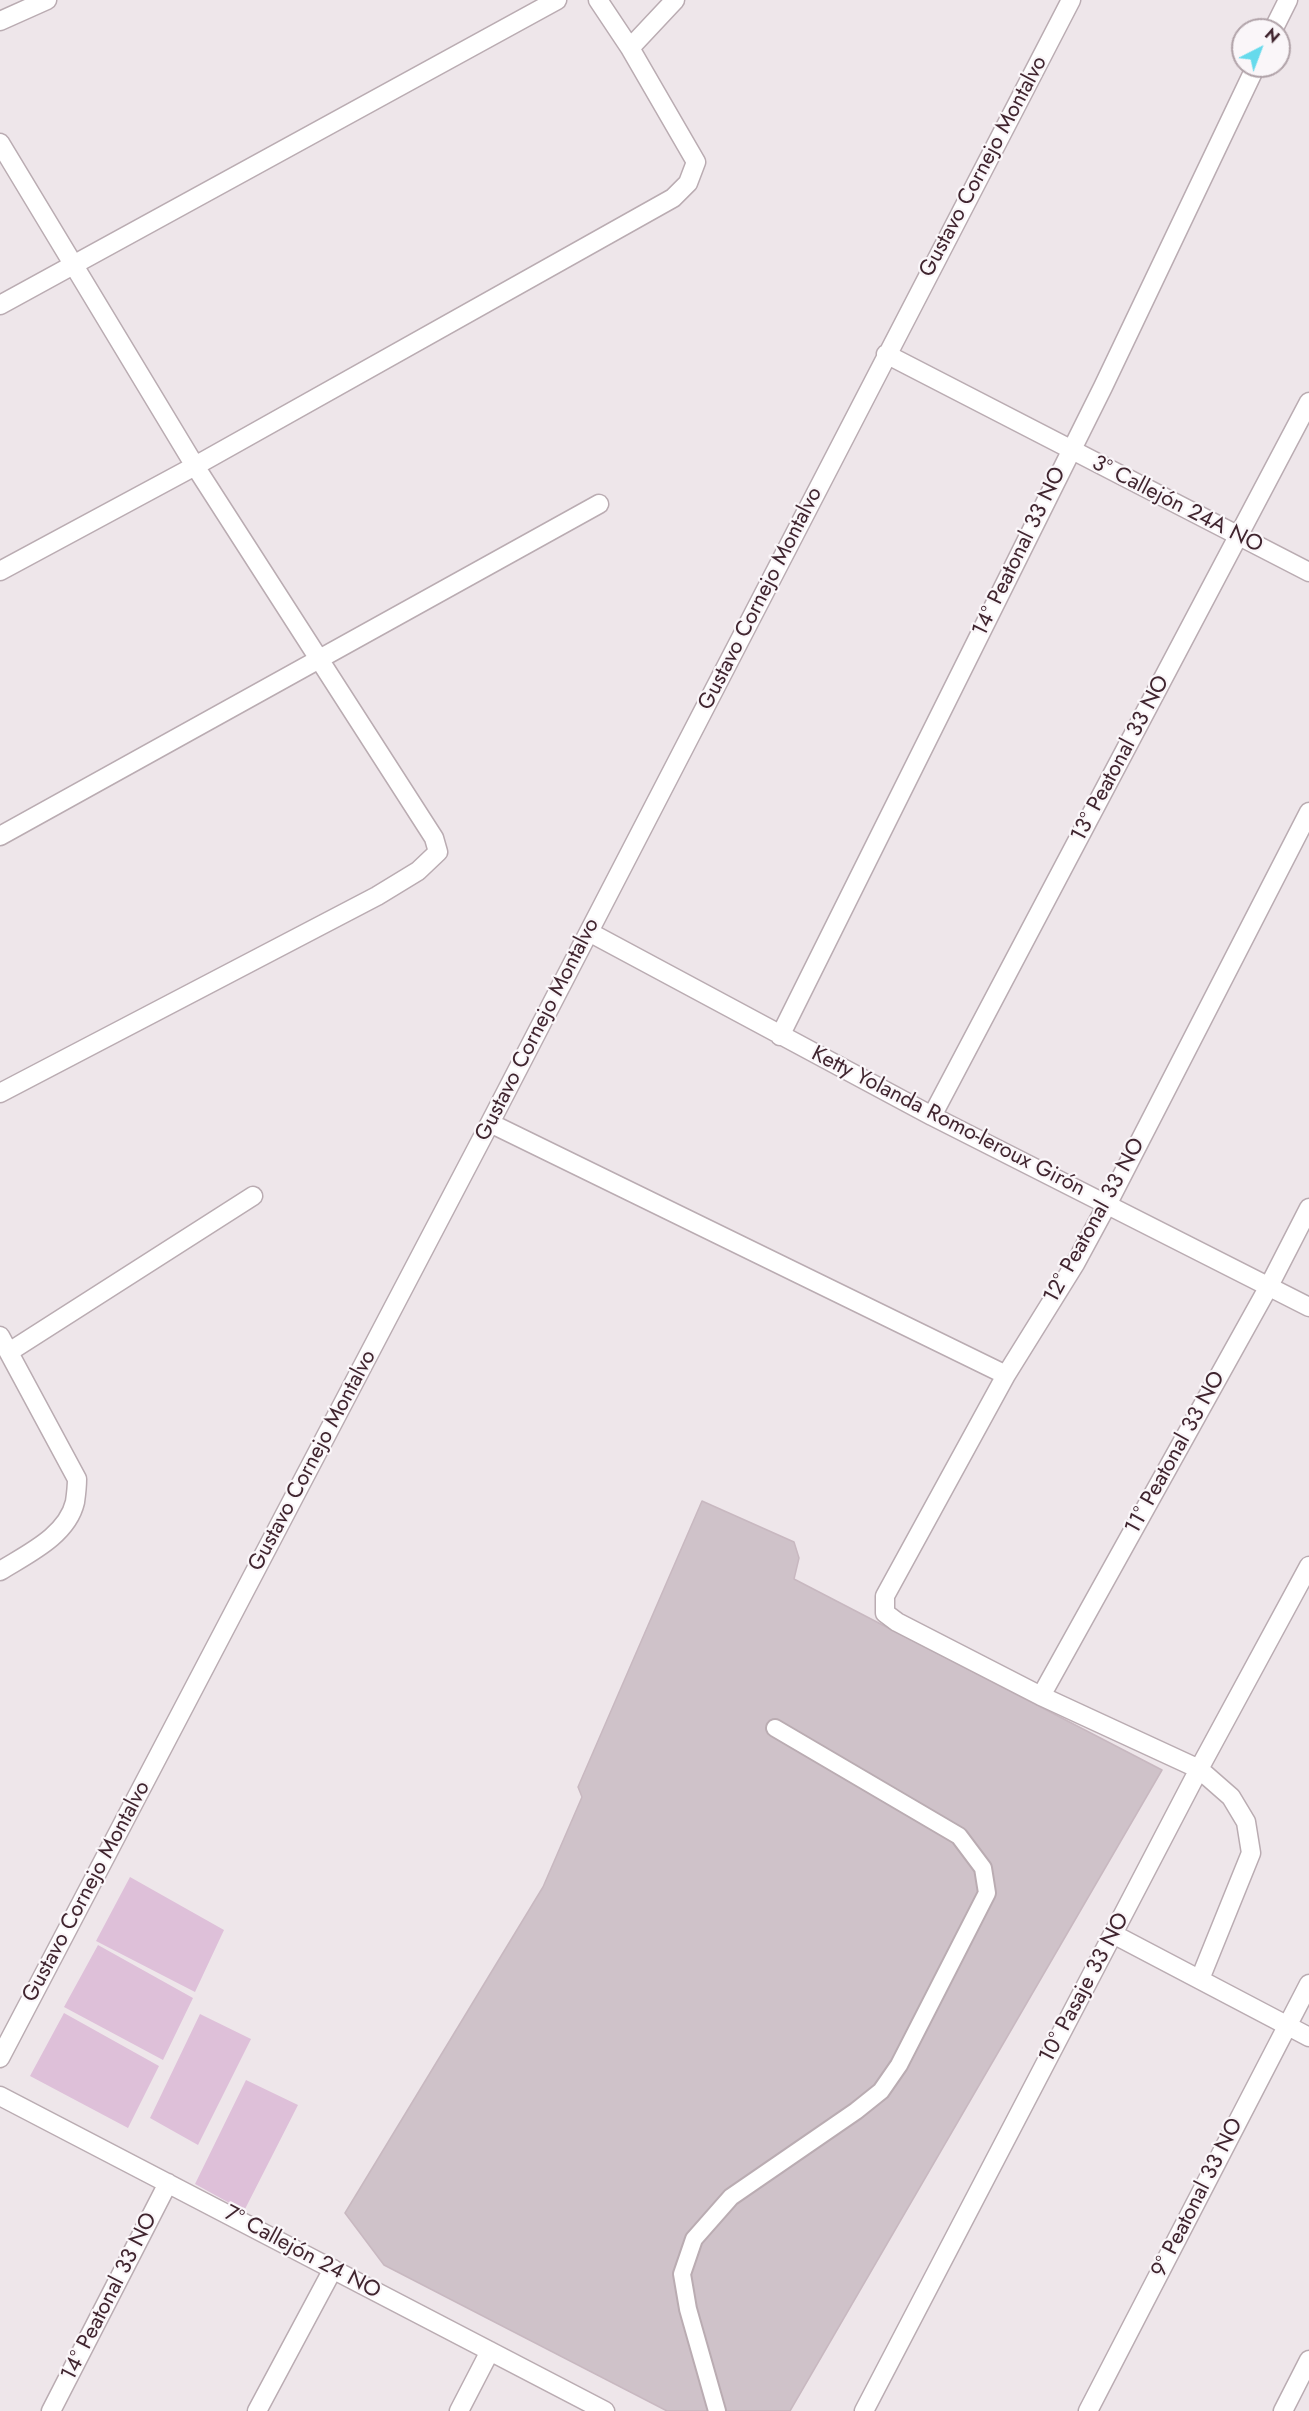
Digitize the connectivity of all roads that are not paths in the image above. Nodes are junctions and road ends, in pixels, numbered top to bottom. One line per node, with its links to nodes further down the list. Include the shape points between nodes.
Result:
1 (47, 0): 8 (street)
2 (557, 0): 12 (street)
3 (598, 0): 9 (street)
4 (675, 0): 9 (street)
5 (1071, 0): 14 (street, Gustavo Cornejo Montalvo)
6 (1288, 0): 7 (street)
7 (1279, 18)
8 (0, 21)
9 (630, 48): 17 (street, via 696,162 687,183 673,198)
10 (1250, 78): 16 (street, 14° Peatonal 33 NO)
11 (0, 143): 12 (street)
12 (73, 266): 13 (street); 17 (street)
13 (0, 305)
14 (886, 354): 16 (street, 3° Callejón 24A NO); 25 (street, Gustavo Cornejo Montalvo)
15 (1309, 402): 19 (street, 13° Peatonal 33 NO)
16 (1070, 451): 19 (street, 3° Callejón 24A NO); 26 (street, 14° Peatonal 33 NO)
17 (195, 466): 20 (street); 22 (street)
18 (600, 504): 22 (street)
19 (1240, 536): 21 (street, 3° Callejón 24A NO); 28 (street, 13° Peatonal 33 NO)
20 (0, 571)
21 (1309, 572)
22 (320, 661): 24 (street); 27 (street, via 434,838 438,852 418,872 376,896)
23 (1309, 812): 31 (street, 12° Peatonal 33 NO)
24 (0, 836)
25 (589, 932): 26 (street, Ketty Yolanda Romo-leroux Girón); 29 (street, Gustavo Cornejo Montalvo)
26 (780, 1036): 28 (street, Ketty Yolanda Romo-leroux Girón)
27 (0, 1093)
28 (932, 1116): 31 (street, Ketty Yolanda Romo-leroux Girón)
29 (490, 1123): 36 (street); 47 (street, Gustavo Cornejo Montalvo)
30 (253, 1196): 35 (street)
31 (1107, 1203): 33 (street, Ketty Yolanda Romo-leroux Girón); 36 (street, 12° Peatonal 33 NO, via 1075,1264)
32 (1309, 1208): 33 (street, 11° Peatonal 33 NO)
33 (1269, 1286): 34 (street, Ketty Yolanda Romo-leroux Girón); 39 (street, 11° Peatonal 33 NO)
34 (1309, 1307)
35 (4, 1344): 38 (street, via 77,1479 75,1504 65,1522 47,1542)
36 (1006, 1376): 39 (street, 12° Peatonal 33 NO, via 885,1596 885,1613)
37 (1309, 1566): 41 (street, 10° Pasaje 33 NO)
38 (0, 1571)
39 (1041, 1695): 41 (street)
40 (775, 1728): 57 (lane, via 959,1836 983,1868 987,1893 899,2065 881,2091 731,2197 694,2239 682,2274)
41 (1199, 1769): 42 (street, 10° Pasaje 33 NO); 43 (street, via 1231,1797 1246,1822 1251,1853)
42 (1113, 1934): 43 (street); 58 (street, 10° Pasaje 33 NO)
43 (1200, 1979): 45 (street)
44 (1309, 1984): 45 (street, 9° Peatonal 33 NO)
45 (1288, 2026): 46 (street); 59 (street, 9° Peatonal 33 NO)
46 (1309, 2037)
47 (0, 2058)
48 (0, 2096): 49 (street, 7° Callejón 24 NO)
49 (168, 2183): 50 (street, 7° Callejón 24 NO); 53 (street, 14° Peatonal 33 NO)
50 (333, 2269): 51 (street, 7° Callejón 24 NO); 54 (street)
51 (490, 2351): 55 (street); 56 (street, 7° Callejón 24 NO)
52 (1309, 2360): 60 (street)
53 (51, 2411)
54 (257, 2411)
55 (459, 2411)
56 (604, 2411)
57 (717, 2411)
58 (864, 2411)
59 (1088, 2411)
60 (1282, 2411)

